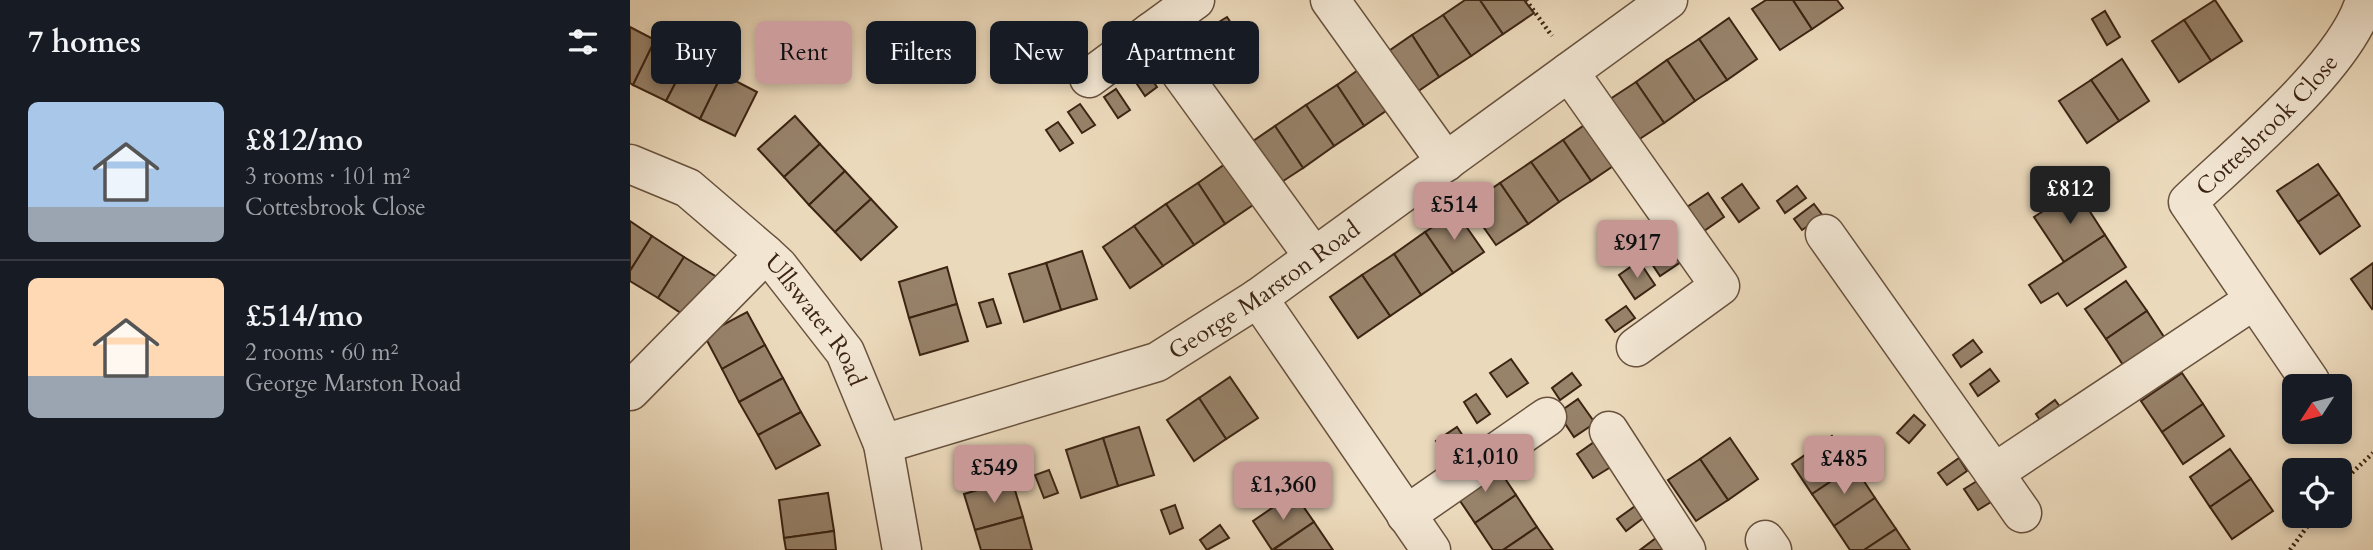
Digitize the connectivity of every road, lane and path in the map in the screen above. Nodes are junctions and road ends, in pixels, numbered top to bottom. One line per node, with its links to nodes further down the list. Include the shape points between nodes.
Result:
1 (1195, 0): 5 (street)
2 (1330, 0): 10 (street)
3 (1668, 0): 7 (street, George Marston Road)
4 (2365, 0): 16 (street, Cottesbrook Close, via 2327,68 2188,202)
5 (1166, 21)
6 (1102, 68): 8 (street)
7 (1569, 72): 10 (street, George Marston Road); 17 (street, via 1728,281)
8 (1089, 78)
9 (1189, 84): 14 (street)
10 (1446, 162): 14 (street, George Marston Road)
11 (630, 164): 13 (street, Ullswater Road, via 688,188)
12 (1825, 234): 24 (street)
13 (765, 254): 19 (street); 22 (street, Ullswater Road, via 845,352)
14 (1314, 257): 15 (street, George Marston Road)
15 (1258, 298): 22 (street, George Marston Road, via 1157,362); 27 (street)
16 (2254, 300): 18 (street, Cottesbrook Close); 24 (street)
17 (1636, 347)
18 (2305, 374)
19 (630, 391)
20 (1546, 417): 27 (street)
21 (1609, 431): 31 (street)
22 (883, 444): 29 (street, Ullswater Road)
23 (2373, 453): 25 (path)
24 (1994, 472): 26 (street)
25 (2352, 473)
26 (2022, 513)
27 (1406, 515): 30 (street)
28 (2306, 528): 32 (path)
29 (902, 550)
30 (1431, 550)
31 (1686, 550)
32 (2290, 550)

